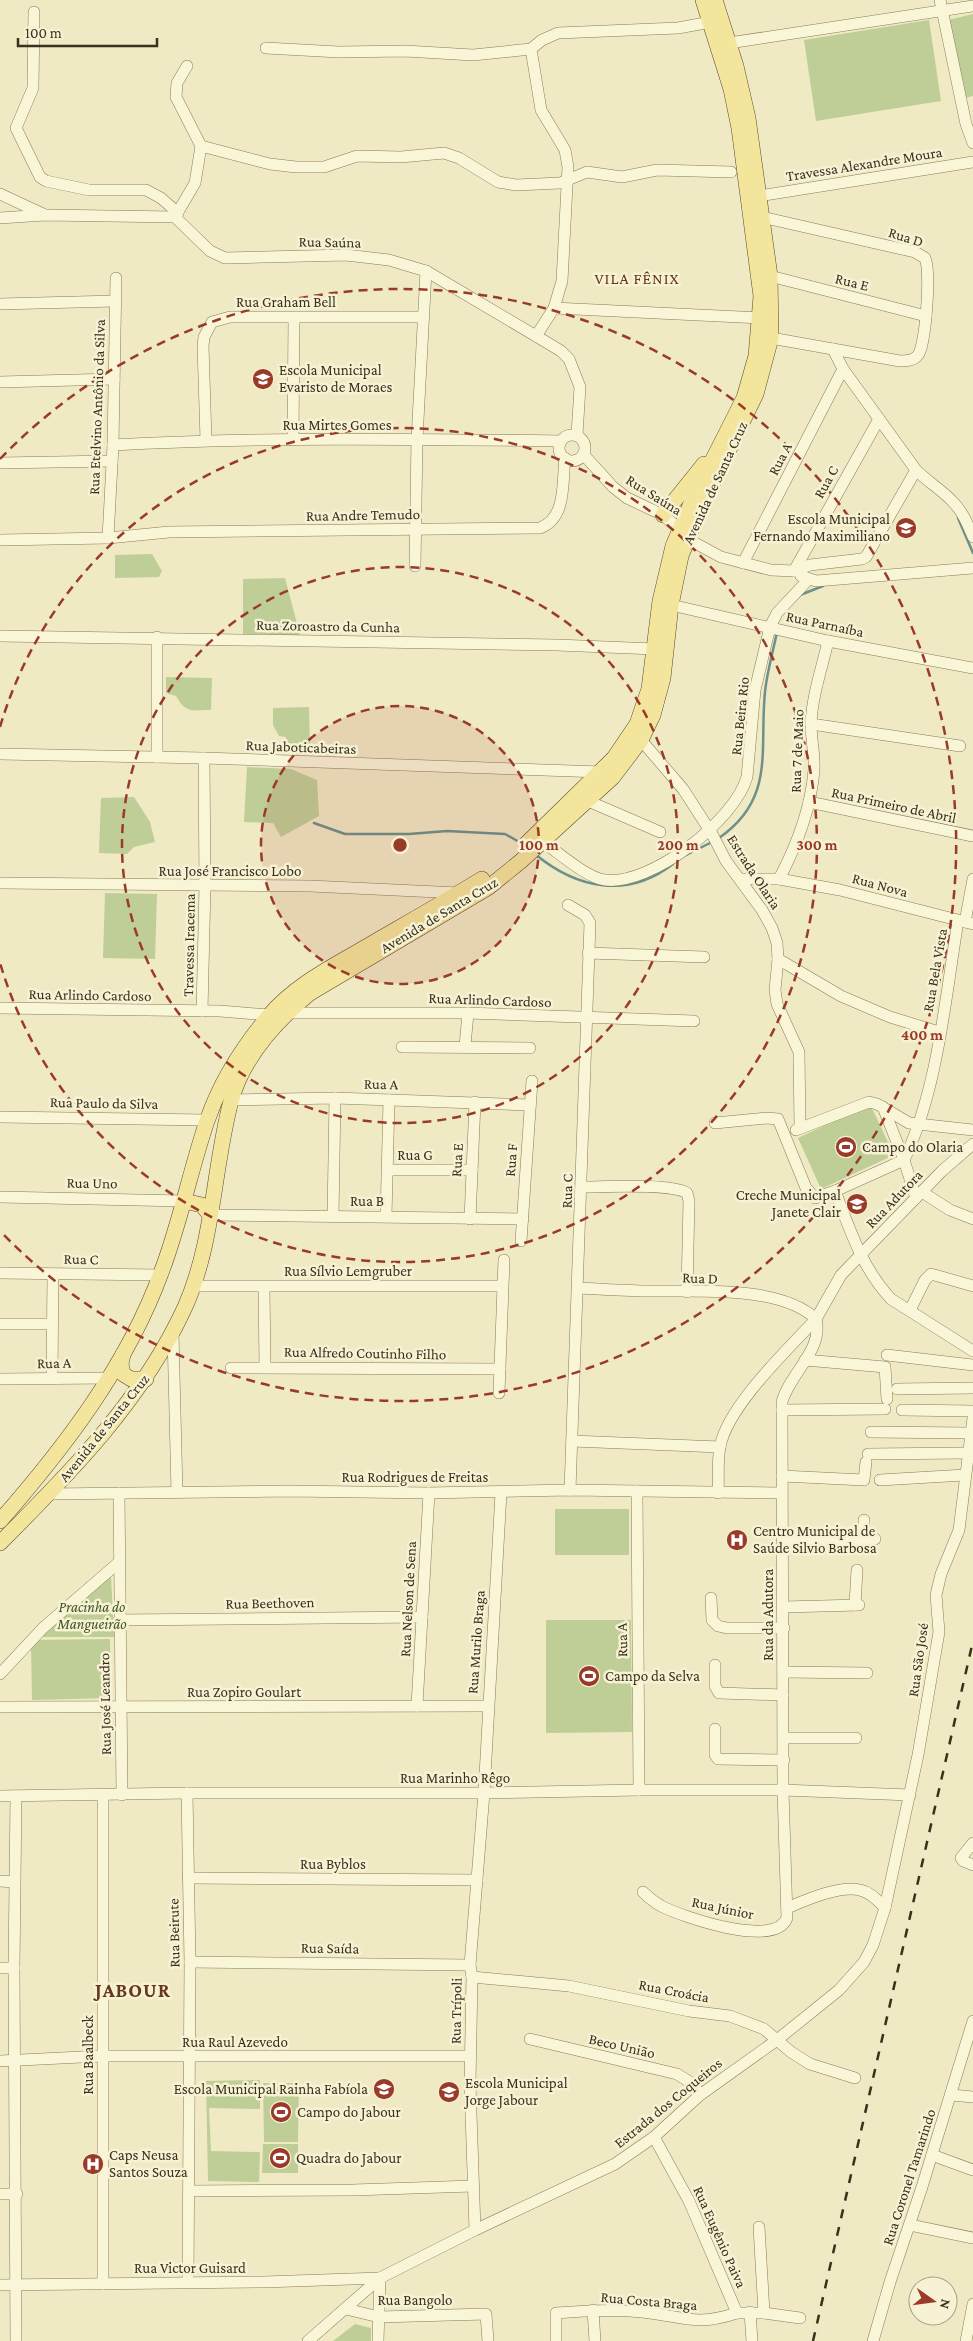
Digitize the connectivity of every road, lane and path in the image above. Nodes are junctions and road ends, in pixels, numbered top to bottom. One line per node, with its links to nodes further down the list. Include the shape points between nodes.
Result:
1 (703, 0): 6 (main road, Avenida de Santa Cruz)
2 (715, 0): 7 (main road, Avenida de Santa Cruz)
3 (940, 6): 4 (street); 7 (street); 11 (street)
4 (973, 6)
5 (34, 12): 19 (street, Rua Saúna, via 33,88 16,128 40,177 89,190 146,190 161,198)
6 (711, 22): 9 (street, via 678,28 558,33); 31 (main road, Avenida de Santa Cruz, via 736,111 760,287)
7 (729, 43): 17 (main road, Avenida de Santa Cruz, via 748,118)
8 (266, 48): 9 (street, via 405,51 461,56)
9 (531, 49): 15 (street, via 541,110 567,157)
10 (187, 66): 12 (street, via 177,83 176,97)
11 (973, 143)
12 (201, 146): 15 (street, via 270,164 296,167 324,166 357,156 401,157 444,153 506,184); 19 (street, via 196,183)
13 (973, 162): 17 (street, Travessa Alexandre Moura)
14 (732, 172): 15 (street, via 657,170 622,177 586,172)
15 (566, 183): 27 (street, via 564,264)
16 (0, 194): 18 (street)
17 (759, 196): 20 (main road, Avenida de Santa Cruz)
18 (44, 214): 19 (street); 21 (street)
19 (176, 215): 22 (street, Rua Saúna, via 210,251 225,258 346,255 389,260)
20 (762, 217): 23 (main road, Avenida de Santa Cruz); 28 (street, Rua D, via 922,255 929,270)
21 (0, 218)
22 (426, 271): 30 (street); 32 (street, Rua Saúna)
23 (770, 276): 28 (street, Rua E); 33 (main road, Avenida de Santa Cruz)
24 (116, 278): 25 (street, Rua Etelvino Antônio da Silva)
25 (115, 301): 26 (street); 36 (street, Rua Etelvino Antônio da Silva)
26 (0, 304)
27 (554, 308): 31 (street); 32 (street)
28 (926, 316): 34 (street, Rua D, via 919,355 910,360 900,362)
29 (294, 318): 30 (street, Rua Graham Bell); 41 (street, Rua Graham Bell, via 230,317 212,322 203,346); 42 (street)
30 (422, 318): 40 (street)
31 (761, 318): 45 (main road, Avenida de Santa Cruz, via 750,380)
32 (536, 336): 39 (street, Rua Saúna, via 561,351 575,371 580,387)
33 (771, 338): 34 (street); 54 (main road, Avenida de Santa Cruz, via 756,394)
34 (833, 349): 35 (street)
35 (843, 369): 38 (street); 58 (street, Rua A)
36 (114, 380): 37 (street); 44 (street, Rua Etelvino Antônio da Silva)
37 (0, 382)
38 (879, 419): 50 (street); 61 (street, Rua C)
39 (577, 435): 43 (street, via 566,436); 46 (street, via 585,445)
40 (417, 439): 42 (street, Rua Mirtes Gomes); 43 (street, Rua Mirtes Gomes); 53 (street)
41 (206, 440): 42 (street, Rua Mirtes Gomes); 44 (street, Rua Mirtes Gomes)
42 (292, 440)
43 (561, 441): 47 (street, via 559,449)
44 (113, 445): 48 (street, Rua Etelvino Antônio da Silva)
45 (719, 446): 51 (main road); 54 (main road, Avenida de Santa Cruz)
46 (584, 455): 47 (street, via 576,460); 51 (street, Rua Saúna, via 627,498)
47 (565, 458): 53 (street, Rua Andre Temudo, via 559,510 548,525 531,529)
48 (112, 461): 49 (street); 56 (street, Rua Etelvino Antônio da Silva)
49 (0, 463)
50 (916, 470): 52 (street, via 953,501); 61 (street, via 866,557 810,565)
51 (663, 515): 54 (street, Rua Saúna)
52 (970, 522): 55 (street)
53 (416, 529): 56 (street, Rua Andre Temudo, via 169,532); 59 (street)
54 (684, 533): 58 (street, via 706,550); 63 (main road, Avenida de Santa Cruz); 68 (main road, Avenida de Santa Cruz, via 666,572)
55 (973, 537)
56 (108, 538): 57 (street, Rua Andre Temudo)
57 (0, 540)
58 (743, 563): 61 (street, via 771,570)
59 (415, 566)
60 (973, 568): 62 (street)
61 (794, 571): 62 (street)
62 (808, 580): 64 (street, Rua Beira Rio, via 777,613)
63 (671, 605): 64 (street, Rua Parnaíba); 71 (main road, Avenida de Santa Cruz, via 658,699)
64 (776, 629): 67 (street, Rua Parnaíba); 79 (street, Rua Beira Rio, via 755,690 750,762 743,790)
65 (0, 636): 66 (street, Rua Zoroastro da Cunha)
66 (157, 638): 68 (street, Rua Zoroastro da Cunha); 74 (street)
67 (828, 641): 69 (street, Rua Parnaíba); 70 (street, Rua 7 de Maio)
68 (655, 650): 76 (main road, Avenida de Santa Cruz, via 649,689 637,724 628,741)
69 (973, 668)
70 (811, 724): 72 (street); 78 (street, Rua 7 de Maio, via 814,771)
71 (641, 740): 77 (main road, Avenida de Santa Cruz, via 613,777); 79 (street, Estrada Olaria, via 683,788)
72 (960, 746)
73 (0, 754): 74 (street, Rua Jaboticabeiras)
74 (157, 757): 75 (street, Rua Jaboticabeiras)
75 (204, 758): 76 (street, Rua Jaboticabeiras); 87 (street, Travessa Iracema)
76 (601, 772): 82 (main road, Avenida de Santa Cruz)
77 (588, 801): 80 (street); 82 (main road, Avenida de Santa Cruz)
78 (809, 802): 81 (street, Rua Primeiro de Abril); 84 (street, Rua 7 de Maio, via 796,848)
79 (711, 831): 82 (street, Rua Beira Rio, via 658,868 613,880 603,880); 83 (street, Estrada Olaria)
80 (660, 832)
81 (973, 836)
82 (530, 848): 88 (main road, Avenida de Santa Cruz); 97 (main road, Avenida de Santa Cruz, via 489,887 339,974)
83 (740, 879): 84 (street); 93 (street, Estrada Olaria, via 772,928)
84 (779, 879): 90 (street, Rua Nova, via 840,890)
85 (973, 879): 90 (street, Rua Bela Vista)
86 (0, 883): 87 (street, Rua José Francisco Lobo)
87 (205, 886): 88 (street, Rua José Francisco Lobo, via 310,886); 95 (street, Travessa Iracema)
88 (459, 893): 98 (main road, Avenida de Santa Cruz, via 310,980)
89 (568, 905): 91 (street, Rua C, via 585,915 590,923)
90 (965, 923): 101 (street, Rua Bela Vista)
91 (588, 953): 92 (street); 99 (street, Rua C)
92 (704, 956)
93 (778, 959): 101 (street, via 841,996 890,1017); 116 (street, Estrada Olaria, via 777,1004 799,1052)
94 (0, 1008): 95 (street, Rua Arlindo Cardoso)
95 (202, 1011): 98 (street, Rua Arlindo Cardoso)
96 (468, 1013): 97 (street, Rua Arlindo Cardoso); 99 (street, Rua Arlindo Cardoso); 102 (street)
97 (285, 1014): 107 (main road, Avenida de Santa Cruz, via 260,1045)
98 (269, 1015): 113 (main road, Avenida de Santa Cruz, via 238,1057)
99 (586, 1019): 100 (street, Rua Arlindo Cardoso); 123 (street, Rua C)
100 (694, 1021)
101 (939, 1032): 115 (street, Rua Bela Vista)
102 (465, 1046): 103 (street); 104 (street)
103 (402, 1047)
104 (530, 1048)
105 (532, 1080): 110 (street, Rua F)
106 (334, 1098): 107 (street, Rua A); 108 (street, Rua A); 129 (street)
107 (231, 1100): 128 (main road, Avenida de Santa Cruz)
108 (389, 1100): 109 (street, Rua A); 121 (street)
109 (475, 1102): 110 (street, Rua A); 122 (street, Rua E)
110 (530, 1105): 131 (street, Rua F)
111 (883, 1107): 115 (street, via 903,1121); 116 (street, via 873,1102 862,1103); 120 (street)
112 (0, 1117): 113 (street, Rua Paulo da Silva)
113 (207, 1120): 127 (main road, Avenida de Santa Cruz)
114 (715, 1123): 118 (street, via 774,1118 781,1122)
115 (918, 1125): 117 (street); 120 (street, Rua Bela Vista)
116 (800, 1127): 118 (street)
117 (973, 1130)
118 (785, 1135): 124 (street, via 810,1194 817,1198)
119 (973, 1144): 125 (street, Rua Adutora)
120 (904, 1160): 124 (street); 125 (street)
121 (389, 1170): 122 (street, Rua G); 130 (street)
122 (472, 1170): 132 (street, Rua E)
123 (582, 1187): 144 (street, Rua C); 145 (street, via 680,1189 688,1196)
124 (836, 1191): 135 (street)
125 (919, 1195): 133 (street); 135 (street, Rua Adutora)
126 (0, 1197): 127 (street, Rua Uno)
127 (184, 1201): 128 (main road, via 202,1205); 139 (main road, Avenida de Santa Cruz)
128 (210, 1215): 129 (street, Rua B); 140 (main road, Avenida de Santa Cruz)
129 (333, 1216): 130 (street, Rua B)
130 (386, 1216): 132 (street, Rua B)
131 (523, 1218): 132 (street, Rua B); 134 (street, Rua F)
132 (470, 1219)
133 (973, 1219)
134 (521, 1241)
135 (859, 1256): 146 (street, via 891,1299); 147 (street, Rua da Adutora, via 841,1275)
136 (504, 1260): 141 (street)
137 (0, 1272): 138 (street, Rua C)
138 (53, 1274): 139 (street, Rua C); 149 (street)
139 (161, 1275): 151 (main road, Avenida de Santa Cruz)
140 (193, 1286): 143 (street, Rua Sílvio Lemgruber); 150 (main road, Avenida de Santa Cruz)
141 (502, 1286): 143 (street, Rua Sílvio Lemgruber); 158 (street)
142 (973, 1286): 146 (street, via 931,1274)
143 (264, 1287): 156 (street)
144 (578, 1288): 145 (street, Rua D); 172 (street, Rua C)
145 (687, 1292): 147 (street, Rua D, via 764,1296 797,1306)
146 (910, 1310): 152 (street)
147 (816, 1319): 154 (street, Rua da Adutora, via 816,1336); 173 (street, via 735,1413)
148 (0, 1324): 149 (street)
149 (51, 1324): 159 (street)
150 (174, 1331): 162 (main road, Avenida de Santa Cruz); 181 (street)
151 (124, 1350): 160 (main road, Avenida de Santa Cruz); 162 (main road, via 123,1374 131,1379)
152 (973, 1351)
153 (887, 1355): 155 (street)
154 (805, 1360): 166 (street, Rua da Adutora, via 787,1388); 166 (street, via 885,1367 886,1404)
155 (973, 1365)
156 (265, 1367): 157 (street, Rua Alfredo Coutinho Filho); 158 (street, Rua Alfredo Coutinho Filho)
157 (231, 1368)
158 (500, 1369): 165 (street)
159 (52, 1378): 160 (street, Rua A); 161 (street, Rua A)
160 (108, 1378): 188 (main road, Avenida de Santa Cruz, via 36,1480)
161 (0, 1379)
162 (146, 1379): 185 (main road, Avenida de Santa Cruz)
163 (973, 1388): 164 (street)
164 (897, 1389)
165 (499, 1393)
166 (782, 1410): 176 (street, Rua da Adutora)
167 (902, 1410): 168 (street)
168 (973, 1411)
169 (973, 1418): 171 (street, Rua São José)
170 (871, 1432): 171 (street)
171 (970, 1433): 174 (street, Rua São José)
172 (572, 1441): 173 (street); 178 (street, Rua C)
173 (720, 1447): 183 (street)
174 (967, 1453): 175 (street, Rua São José); 176 (street, via 867,1458 864,1480)
175 (965, 1475): 177 (street); 216 (street, Rua São José, via 959,1530 941,1574 936,1596 939,1632)
176 (782, 1476): 184 (street, Rua da Adutora)
177 (880, 1480)
178 (570, 1490): 179 (street, Rua Rodrigues de Freitas); 182 (street, Rua Rodrigues de Freitas)
179 (637, 1491): 183 (street, Rua Rodrigues de Freitas); 211 (street, Rua A)
180 (118, 1492): 181 (street, Rua Rodrigues de Freitas); 185 (street, Rua Rodrigues de Freitas); 191 (street, Rua José Leandro)
181 (177, 1492): 186 (street, Rua Rodrigues de Freitas)
182 (501, 1493): 186 (street, Rua Rodrigues de Freitas); 204 (street, Rua Murilo Braga)
183 (718, 1493): 184 (street, Rua Rodrigues de Freitas)
184 (782, 1493): 189 (street, Rua da Adutora)
185 (49, 1494): 190 (main road, Avenida de Santa Cruz)
186 (429, 1494): 195 (street, Rua Nelson de Sena)
187 (864, 1520): 189 (street, via 869,1539)
188 (0, 1521)
189 (783, 1541): 194 (street, Rua da Adutora)
190 (0, 1543)
191 (118, 1563): 196 (street, Rua José Leandro); 201 (street, via 43,1628)
192 (857, 1570): 194 (street, via 857,1605)
193 (711, 1598): 197 (street, via 712,1620 721,1627)
194 (784, 1607): 197 (street, Rua da Adutora)
195 (422, 1617): 196 (street, Rua Beethoven); 203 (street, Rua Nelson de Sena)
196 (120, 1620): 206 (street, Rua José Leandro)
197 (784, 1628): 199 (street, Rua da Adutora)
198 (715, 1665): 202 (street, via 715,1686 719,1693)
199 (783, 1672): 200 (street); 202 (street, Rua da Adutora)
200 (867, 1673)
201 (0, 1674)
202 (783, 1696): 208 (street, Rua da Adutora)
203 (417, 1706): 204 (street, Rua Zopiro Goulart); 206 (street, Rua Zopiro Goulart)
204 (488, 1706): 214 (street, Rua Murilo Braga)
205 (0, 1707): 206 (street, Rua Zopiro Goulart)
206 (120, 1708): 215 (street, Rua José Leandro)
207 (715, 1729): 210 (street, via 715,1755 718,1759)
208 (784, 1738): 209 (street); 210 (street, Rua da Adutora)
209 (856, 1738)
210 (784, 1760): 212 (street, Rua da Adutora)
211 (640, 1790): 212 (street, Rua Marinho Rêgo); 214 (street, Rua Marinho Rêgo)
212 (783, 1790): 216 (street, Rua Marinho Rêgo); 227 (street, Rua da Adutora)
213 (187, 1793): 214 (street, Rua Marinho Rêgo); 215 (street, Rua Marinho Rêgo); 222 (street, Rua Beirute)
214 (484, 1793): 223 (street, Rua Trípoli)
215 (122, 1795): 219 (street, Rua Marinho Rêgo)
216 (910, 1795): 228 (street, Rua São José)
217 (0, 1796): 218 (street, Rua Marinho Rêgo)
218 (16, 1796): 219 (street, Rua Marinho Rêgo); 225 (street)
219 (103, 1796): 237 (street, Rua Baalbeck)
220 (973, 1844): 221 (street, via 961,1858)
221 (972, 1865)
222 (188, 1878): 223 (street, Rua Byblos); 229 (street, Rua Beirute)
223 (477, 1880): 230 (street, Rua Trípoli)
224 (0, 1882): 225 (street)
225 (14, 1882): 232 (street)
226 (643, 1892): 227 (street, Rua Júnior, via 652,1901 674,1912 743,1930 778,1929 785,1924)
227 (788, 1908): 228 (street, via 812,1898 852,1889 872,1895)
228 (885, 1908): 236 (street, Estrada dos Coqueiros, via 873,1945 852,1977)
229 (190, 1962): 230 (street, Rua Saída); 238 (street, Rua Beirute)
230 (470, 1965): 233 (street, Rua Trípoli)
231 (0, 1968): 232 (street)
232 (14, 1968): 241 (street)
233 (472, 1977): 236 (street, Rua Croácia, via 569,1986 689,2011 730,2016 764,2028); 239 (street, Rua Trípoli)
234 (973, 2021): 244 (street, Rua Coronel Tamarindo)
235 (530, 2039): 243 (street, Beco União, via 677,2074 693,2084)
236 (776, 2040): 242 (street, Rua Croácia, via 810,2064); 243 (street, Estrada dos Coqueiros)
237 (102, 2056): 238 (street, Rua Raul Azevedo); 241 (street, Rua Raul Azevedo); 260 (street, Rua Baalbeck)
238 (189, 2056): 239 (street, Rua Raul Azevedo); 250 (street, Rua Beirute)
239 (470, 2056): 249 (street, Rua Trípoli)
240 (0, 2061): 241 (street, Rua Raul Azevedo)
241 (14, 2061): 252 (street)
242 (855, 2078)
243 (700, 2095): 246 (street, Estrada dos Coqueiros)
244 (952, 2095): 245 (street); 247 (street, Rua Coronel Tamarindo)
245 (973, 2097)
246 (654, 2138): 255 (street, Estrada dos Coqueiros, via 615,2164); 266 (street, Rua Eugênio Paiva, via 689,2201)
247 (932, 2155): 248 (street); 253 (street, Rua Coronel Tamarindo)
248 (973, 2170)
249 (473, 2186): 250 (street); 255 (street, Rua Trípoli)
250 (190, 2190): 258 (street, Rua Beirute)
251 (0, 2194): 252 (street)
252 (16, 2194): 259 (street)
253 (910, 2225): 256 (street); 277 (street, Rua Coronel Tamarindo)
254 (758, 2226): 267 (street)
255 (475, 2230): 257 (street, Estrada dos Coqueiros)
256 (973, 2238)
257 (380, 2278): 258 (street, Rua Victor Guisard); 263 (street, Estrada dos Coqueiros); 268 (street)
258 (188, 2282): 260 (street, Rua Victor Guisard)
259 (16, 2284): 260 (street, Rua Victor Guisard); 261 (street, Rua Victor Guisard); 270 (street)
260 (103, 2284)
261 (0, 2285)
262 (973, 2304): 278 (street)
263 (346, 2309): 268 (street, Rua Bangolo); 271 (street, Estrada dos Coqueiros)
264 (593, 2310): 266 (street, Rua Costa Braga, via 642,2312 690,2321 712,2320); 274 (street, Rua Costa Braga, via 556,2313); 275 (street)
265 (750, 2312): 266 (street, Rua Eugênio Paiva); 267 (street, Rua Eugênio Paiva); 276 (street)
266 (737, 2313)
267 (764, 2313): 269 (street, Rua Eugênio Paiva)
268 (379, 2317): 272 (street); 273 (street, Rua Bangolo, via 486,2314)
269 (800, 2318)
270 (16, 2341)
271 (308, 2341)
272 (378, 2341)
273 (488, 2341)
274 (556, 2341)
275 (595, 2341)
276 (752, 2341)
277 (873, 2341)
278 (966, 2341)

